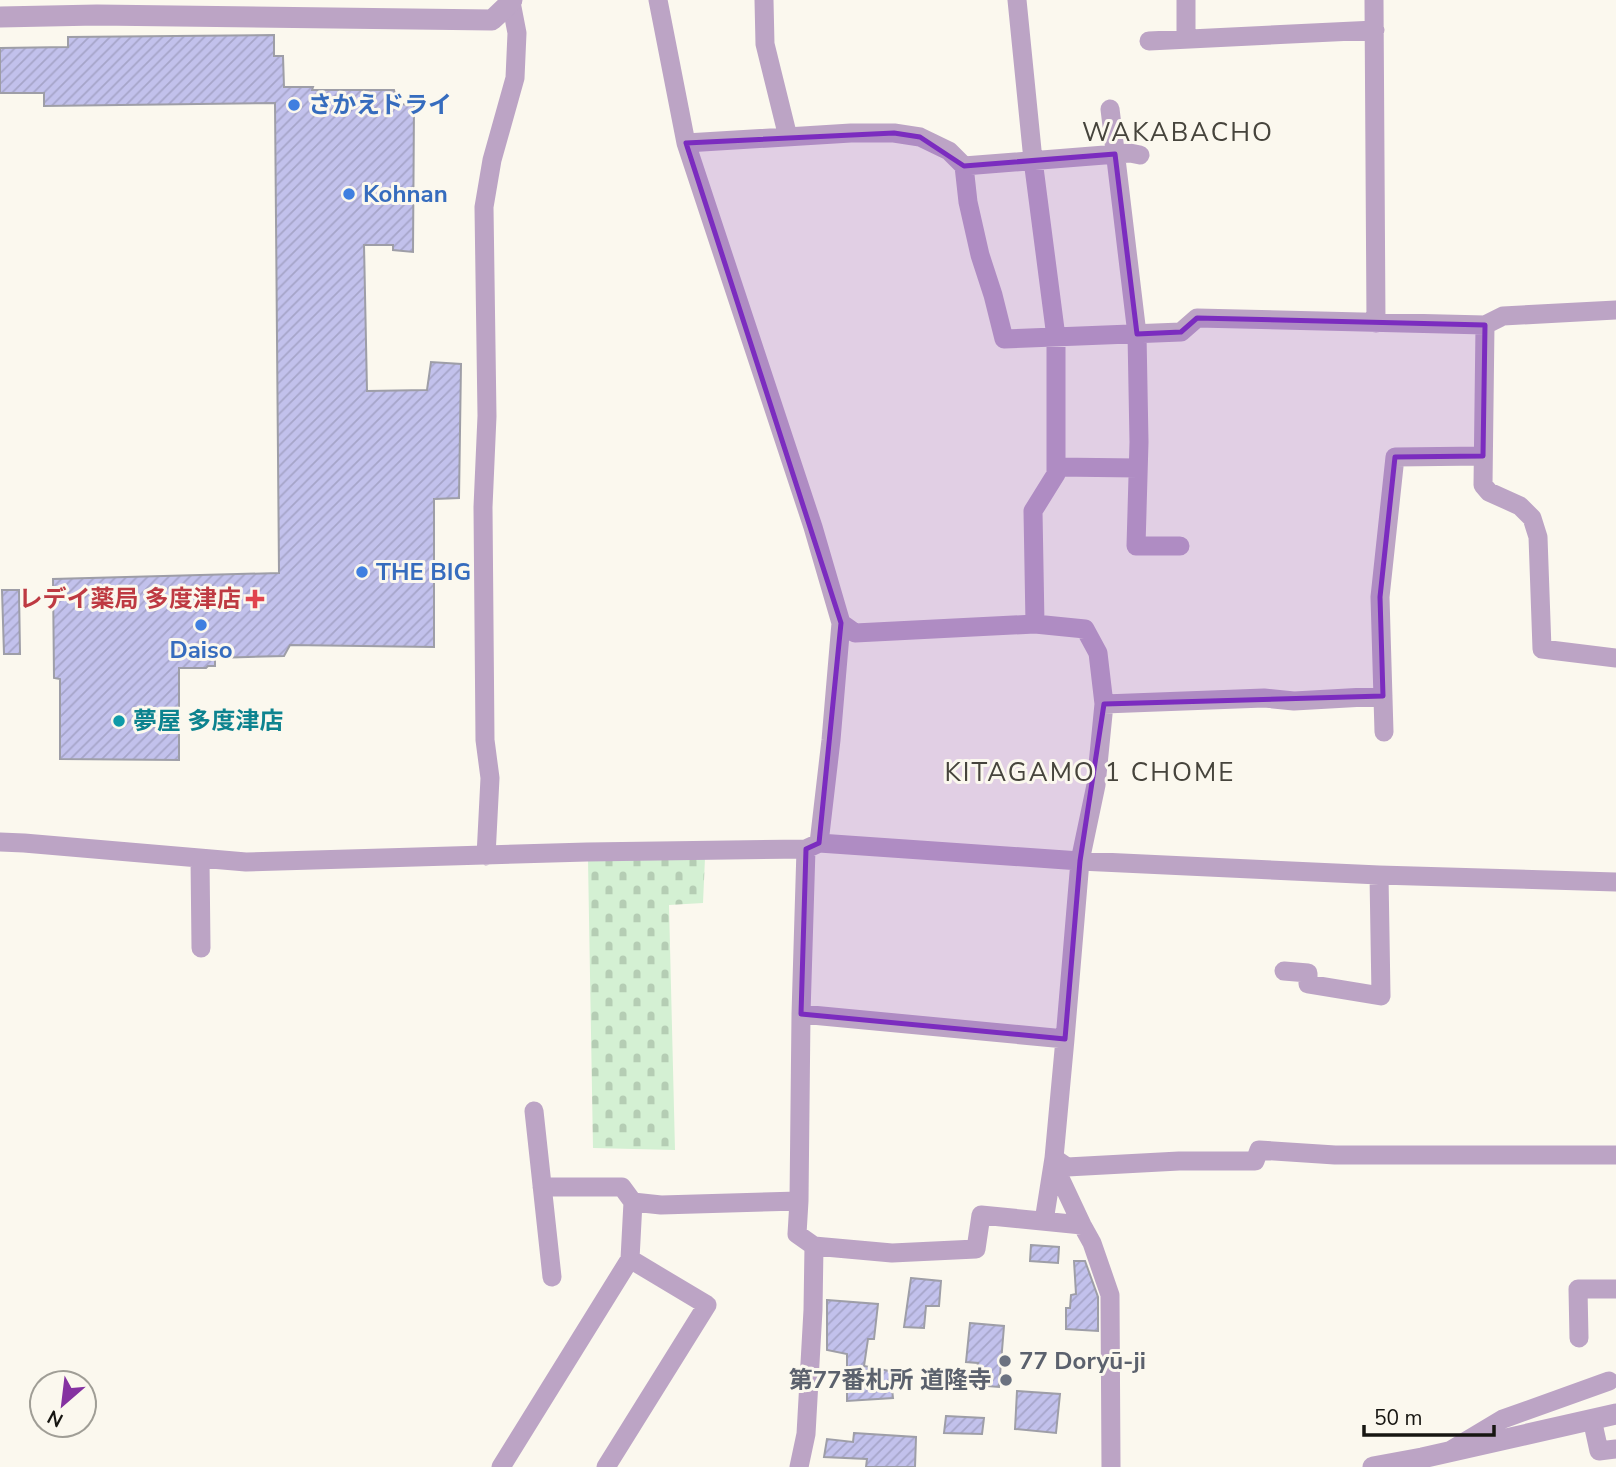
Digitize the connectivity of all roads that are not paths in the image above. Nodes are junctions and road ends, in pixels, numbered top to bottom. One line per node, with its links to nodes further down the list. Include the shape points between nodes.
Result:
1 (658, 0): 14 (street)
2 (764, 0): 13 (street, via 765,44)
3 (1017, 0): 17 (street)
4 (1186, 0): 10 (street)
5 (1374, 0): 9 (street)
6 (512, 1): 7 (street, via 492,20); 36 (street, via 517,33 515,78 484,207 485,740 490,778)
7 (97, 7): 8 (street)
8 (0, 17)
9 (1375, 30): 10 (street); 20 (street)
10 (1186, 39): 11 (street)
11 (1149, 41)
12 (1110, 109): 15 (street)
13 (788, 137): 14 (street); 18 (street, via 851,133 920,137 948,151)
14 (686, 144): 28 (street)
15 (1115, 154): 16 (street); 17 (street); 22 (street)
16 (1140, 155)
17 (1033, 160): 18 (street); 23 (street)
18 (964, 166): 23 (street, via 980,255 1004,339)
19 (1616, 310): 21 (street, via 1503,316)
20 (1376, 323): 21 (street); 22 (street, via 1196,318 1181,332)
21 (1485, 325): 24 (street)
22 (1138, 334): 23 (street); 26 (street)
23 (1056, 337): 25 (street)
24 (1483, 456): 30 (street, via 1483,485 1520,506 1532,518 1538,537 1542,649); 31 (street, via 1395,457 1380,597)
25 (1056, 467): 26 (street); 29 (street, via 1033,511)
26 (1138, 468): 27 (street, via 1136,546)
27 (1180, 546)
28 (841, 623): 29 (street, via 855,634); 35 (street, via 831,740)
29 (1035, 624): 32 (street, via 1085,629 1098,653)
30 (1616, 658)
31 (1383, 696): 32 (street); 33 (street)
32 (1104, 704): 38 (street, via 1096,785)
33 (1384, 732)
34 (0, 842): 37 (street)
35 (812, 846): 36 (street); 38 (street); 43 (street)
36 (486, 856): 37 (street, via 246,862)
37 (200, 858): 41 (street)
38 (1080, 861): 39 (street); 44 (street)
39 (1379, 875): 40 (street); 42 (street, via 1381,996 1308,984 1308,973)
40 (1616, 882)
41 (201, 948)
42 (1284, 971)
43 (801, 1014): 44 (street); 49 (street)
44 (1065, 1039): 47 (street)
45 (534, 1111): 48 (street)
46 (1616, 1155): 47 (street, via 1335,1155 1259,1150 1255,1161 1067,1167)
47 (1054, 1158): 51 (street); 52 (street)
48 (542, 1187): 50 (street, via 622,1187); 55 (street)
49 (799, 1200): 50 (street); 53 (street, via 797,1234)
50 (633, 1202): 54 (street)
51 (1044, 1221): 52 (street); 53 (street, via 981,1215 976,1249 892,1253)
52 (1082, 1225): 66 (street, via 1110,1295)
53 (814, 1246): 65 (street, via 806,1434)
54 (630, 1259): 63 (street); 64 (street, via 707,1305)
55 (552, 1277)
56 (1616, 1289): 57 (street, via 1578,1289)
57 (1573, 1327)
58 (1609, 1381): 62 (street, via 1503,1419)
59 (1616, 1414): 60 (street)
60 (1592, 1419): 61 (street, via 1599,1451); 62 (street)
61 (1616, 1449)
62 (1450, 1457): 67 (street)
63 (501, 1467)
64 (606, 1467)
65 (799, 1467)
66 (1111, 1467)
67 (1373, 1467)

